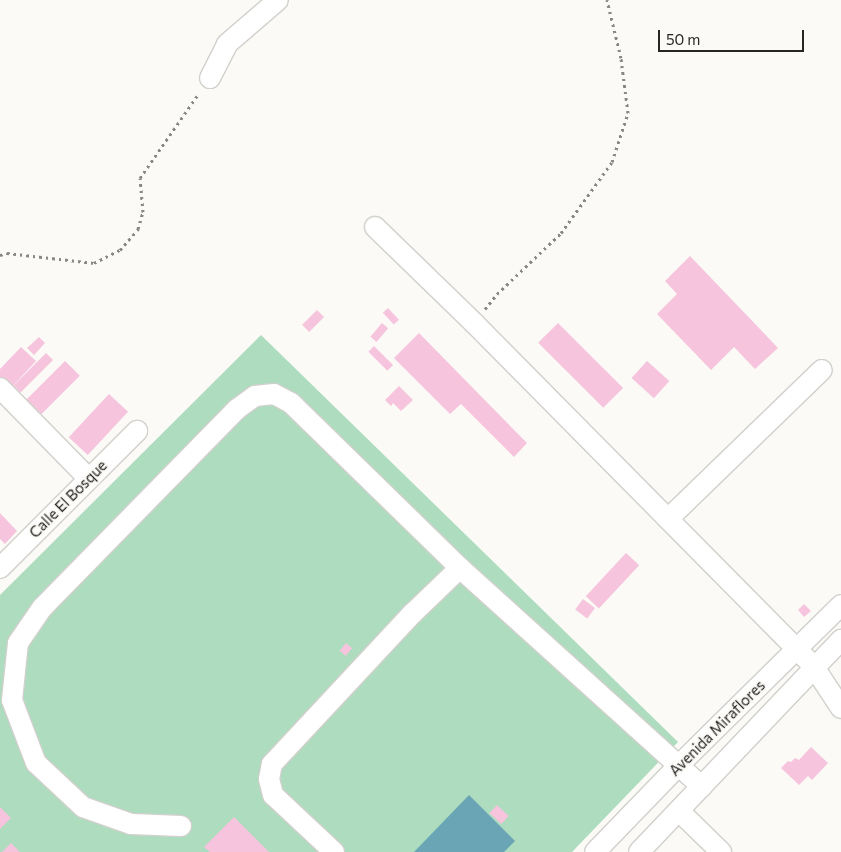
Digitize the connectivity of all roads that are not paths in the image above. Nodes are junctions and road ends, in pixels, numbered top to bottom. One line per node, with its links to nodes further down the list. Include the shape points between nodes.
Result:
1 (278, 0): 2 (street, via 228,44)
2 (210, 78)
3 (374, 226): 8 (street)
4 (822, 370): 8 (street)
5 (0, 388): 7 (street)
6 (137, 431): 7 (street, Calle El Bosque)
7 (89, 479): 9 (street, Calle El Bosque)
8 (668, 519): 13 (street)
9 (0, 568)
10 (460, 568): 16 (street); 19 (street, via 291,403 274,394 255,396 237,409 42,608 18,643 12,700 36,763 83,807 131,824); 20 (street, via 413,613 272,764 269,779 273,795)
11 (841, 605): 13 (street, Avenida Miraflores)
12 (841, 640): 14 (street, Avenida Miraflores)
13 (796, 649): 14 (street); 16 (street, Avenida Miraflores)
14 (814, 667): 15 (street); 17 (street, Avenida Miraflores)
15 (841, 708)
16 (679, 765): 17 (street); 21 (street, Avenida Miraflores)
17 (702, 787): 18 (street, Avenida Miraflores)
18 (679, 811): 22 (street, Avenida Miraflores); 23 (street)
19 (181, 826)
20 (334, 852)
21 (595, 852)
22 (638, 852)
23 (721, 852)

